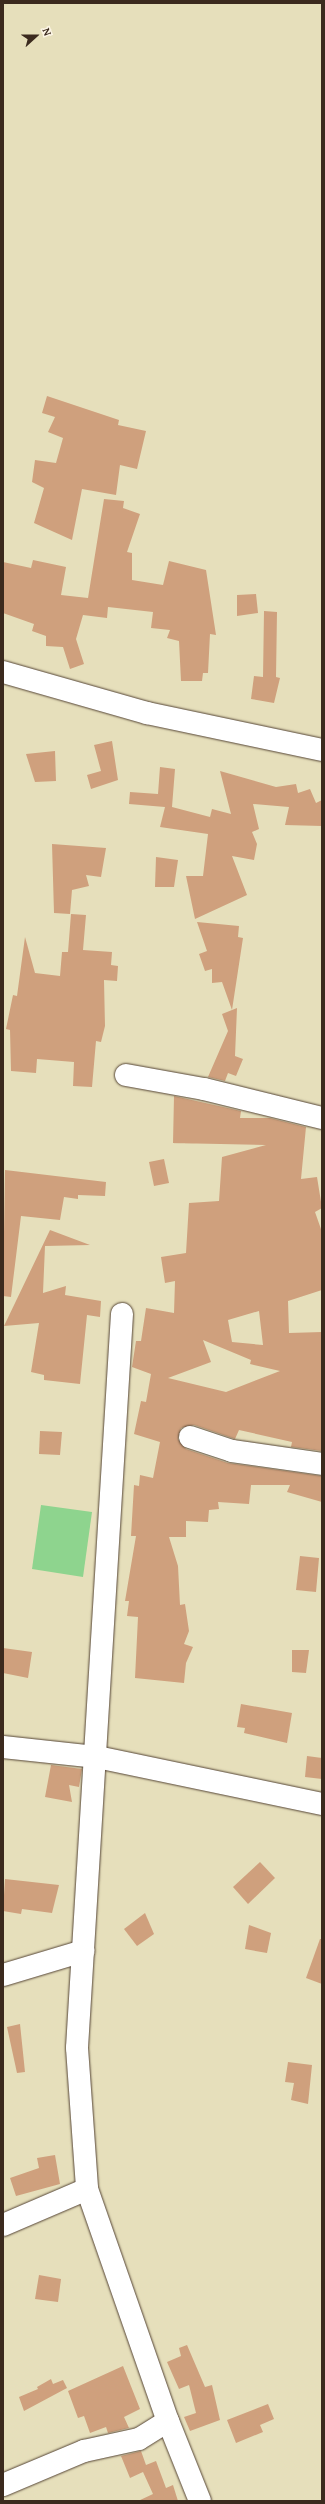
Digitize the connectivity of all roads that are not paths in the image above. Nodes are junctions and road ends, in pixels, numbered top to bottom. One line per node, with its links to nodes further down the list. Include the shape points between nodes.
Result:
1 (3, 672): 2 (street, via 147,713)
2 (322, 750)
3 (126, 1075): 4 (street, via 204,1089)
4 (322, 1118)
5 (122, 1314): 9 (street)
6 (190, 1437): 7 (street, via 232,1451)
7 (322, 1464)
8 (3, 1747): 9 (street)
9 (97, 1757): 10 (street); 11 (street)
10 (322, 1804)
11 (83, 1952): 12 (street); 13 (street, via 77,2048)
12 (3, 1975)
13 (87, 2189): 14 (street); 15 (street)
14 (3, 2225)
15 (168, 2421): 16 (street, via 139,2439 84,2451); 17 (street)
16 (3, 2486)
17 (200, 2501)

